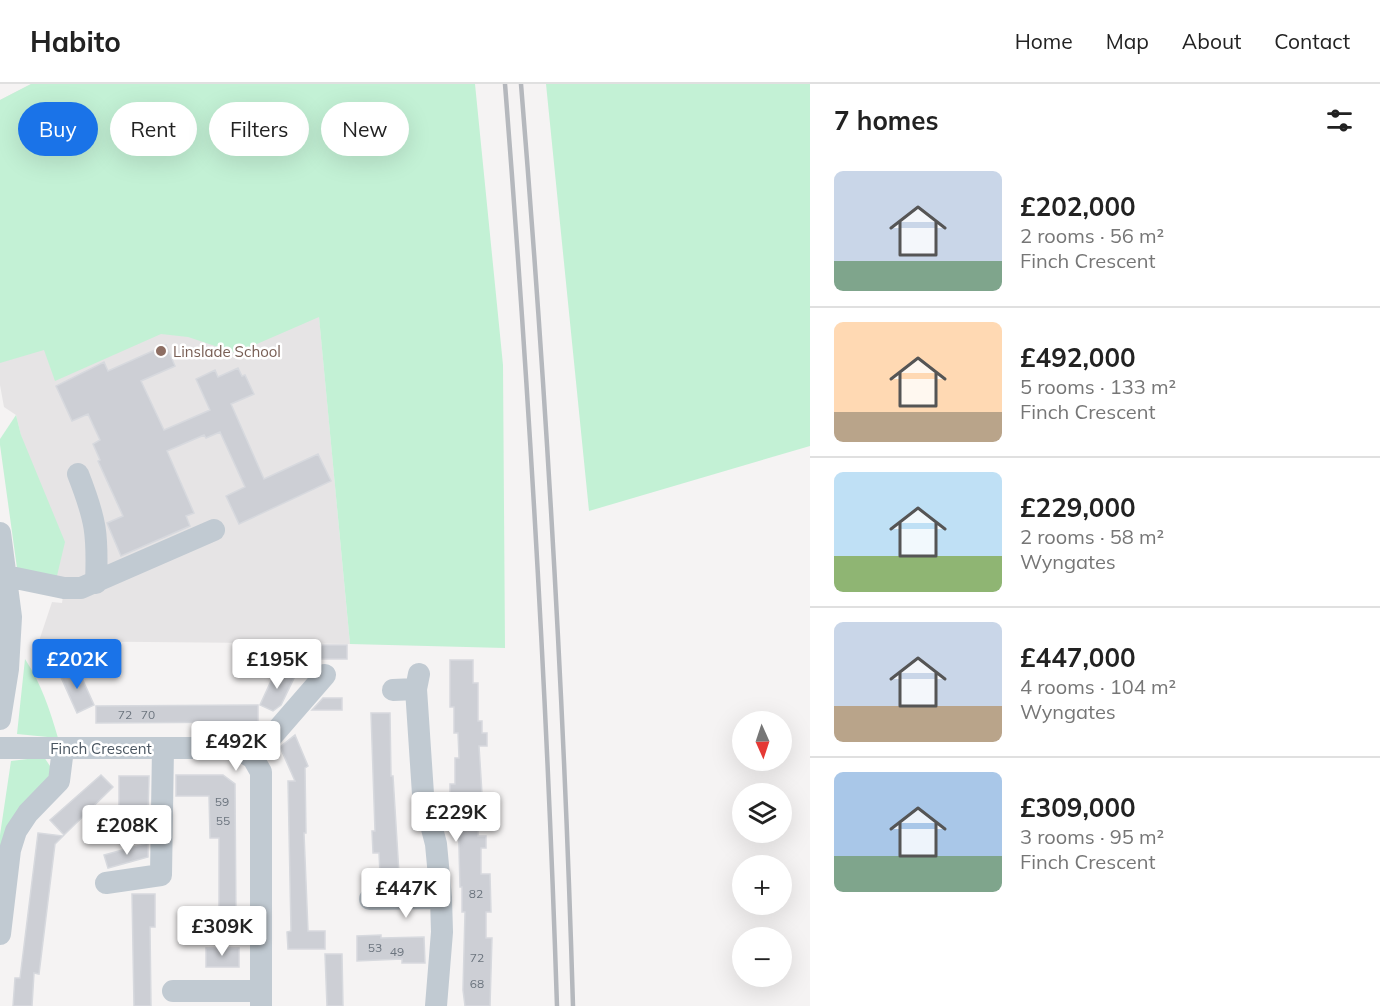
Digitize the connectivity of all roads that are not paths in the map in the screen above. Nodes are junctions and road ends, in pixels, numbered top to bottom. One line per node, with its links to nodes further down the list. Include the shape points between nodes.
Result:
1 (78, 474): 5 (street, via 97,532)
2 (214, 530): 5 (street)
3 (0, 533): 4 (street)
4 (6, 576): 5 (street, via 64,588 81,588); 6 (street, via 11,617)
5 (96, 582)
6 (4, 669): 9 (street)
7 (325, 675): 13 (street)
8 (393, 690): 15 (street, via 418,682 423,794 436,844)
9 (0, 719)
10 (0, 748): 11 (street, Finch Crescent)
11 (63, 748): 12 (street, Finch Crescent); 17 (street, via 58,781 16,831 10,850)
12 (162, 748): 13 (street, Finch Crescent, via 236,748); 14 (street, via 161,875)
13 (253, 758): 19 (street, via 261,772)
14 (106, 883)
15 (441, 898): 16 (street); 20 (street)
16 (370, 899)
17 (0, 934)
18 (173, 992): 19 (street)
19 (261, 999)
20 (436, 1006)

